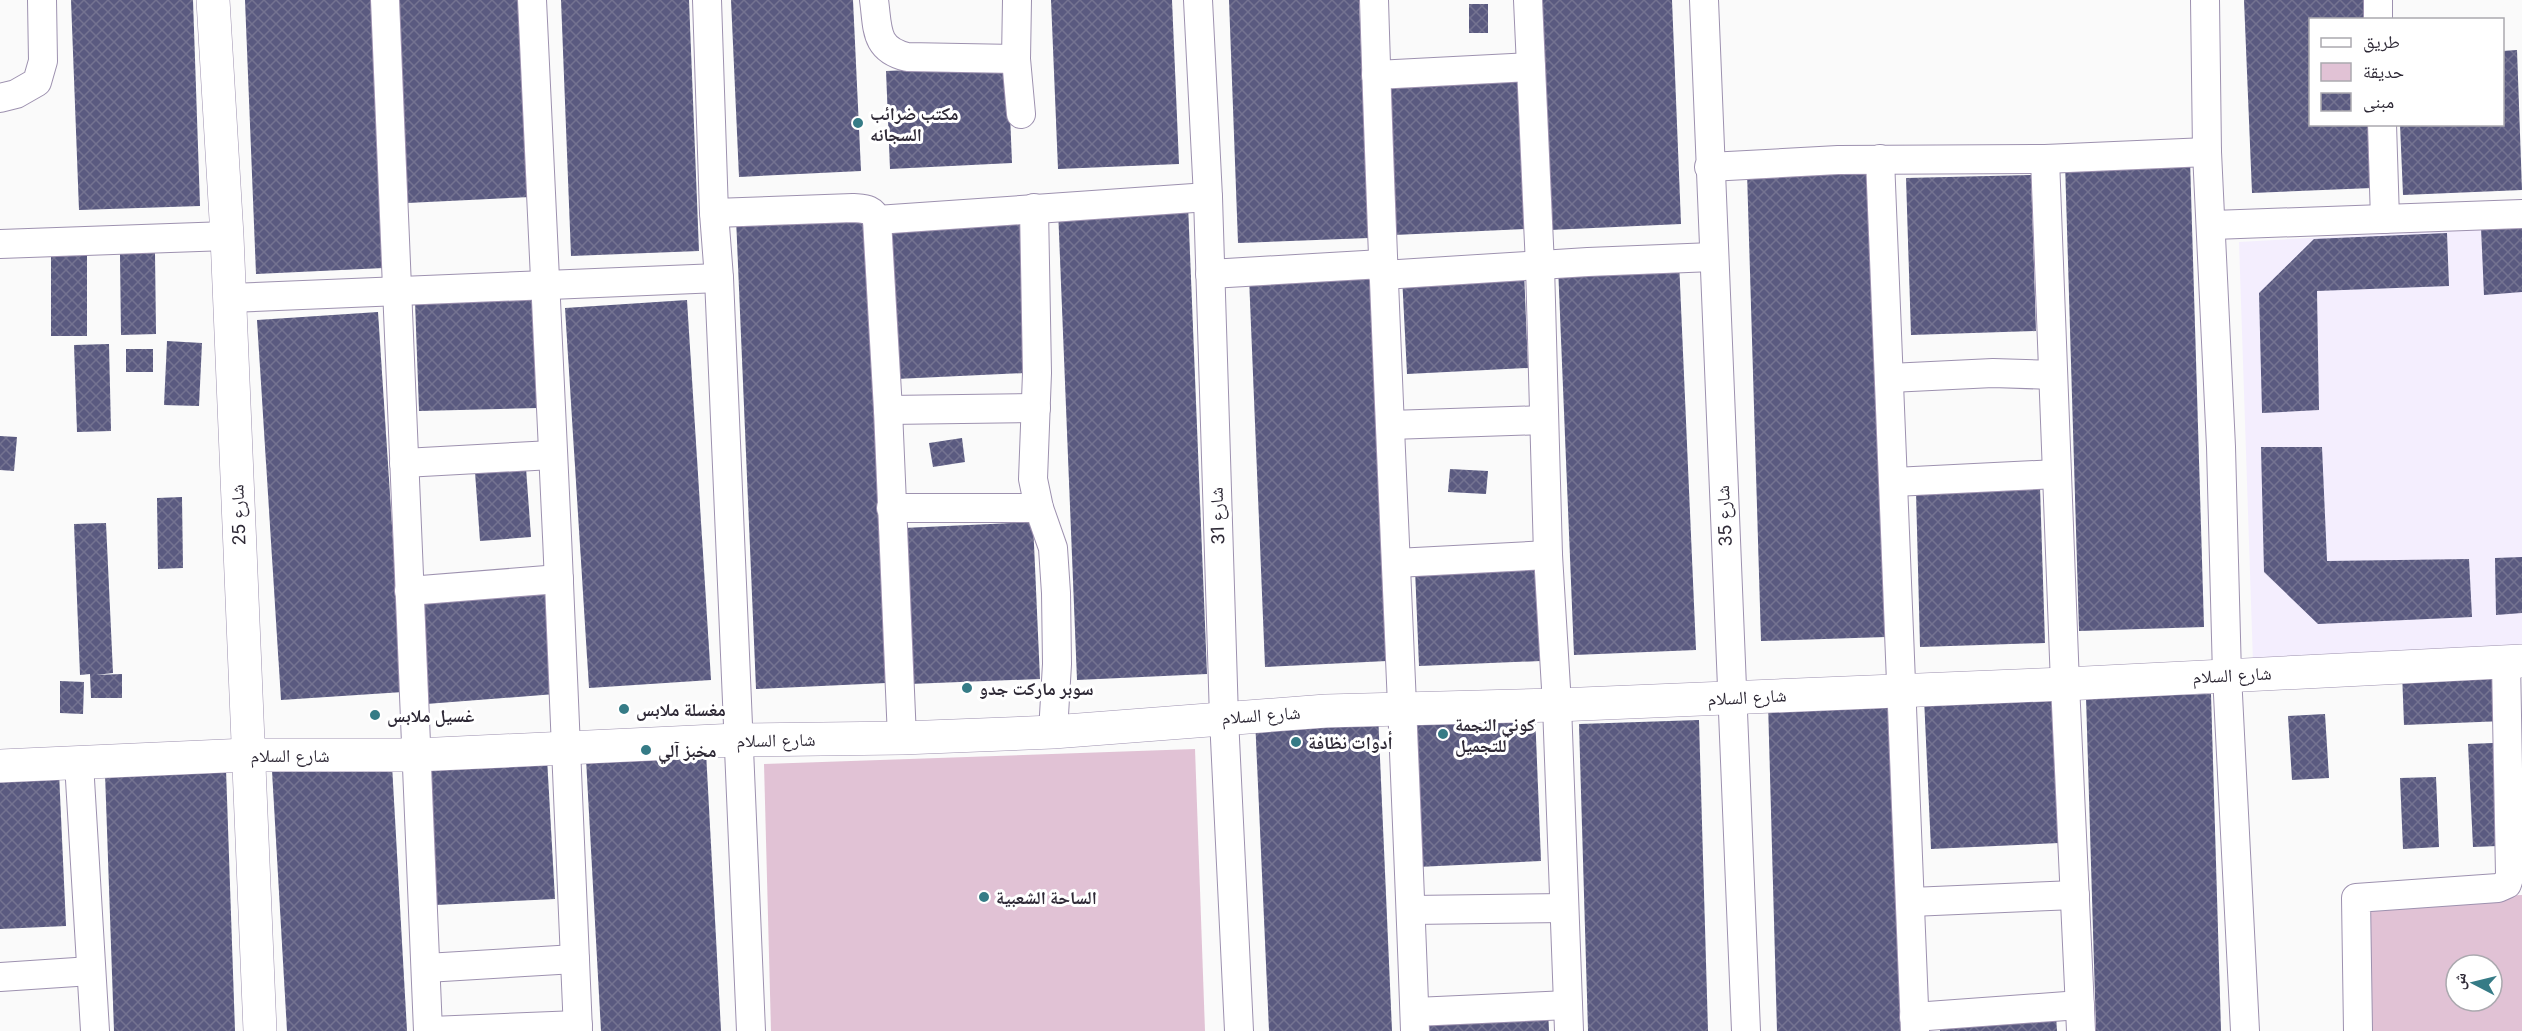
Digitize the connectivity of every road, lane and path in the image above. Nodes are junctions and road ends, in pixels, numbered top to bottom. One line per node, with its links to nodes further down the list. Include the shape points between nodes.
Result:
1 (42, 0): 18 (street, via 43,61 37,82)
2 (213, 0): 32 (street, شارع 25)
3 (385, 0): 40 (street)
4 (532, 0): 39 (street)
5 (707, 0): 27 (street)
6 (874, 0): 15 (street, via 880,38 891,53 907,57)
7 (1017, 0): 15 (street)
8 (1198, 0): 25 (street, شارع 31)
9 (1374, 0): 17 (street)
10 (1528, 0): 16 (street)
11 (1704, 0): 24 (street, شارع 35)
12 (2205, 0): 21 (street)
13 (2378, 0): 14 (street)
14 (2378, 18)
15 (1017, 59): 19 (street)
16 (1531, 67): 17 (street); 35 (street)
17 (1376, 75): 36 (street)
18 (0, 98)
19 (1021, 114)
20 (2382, 126): 29 (street)
21 (2208, 152): 23 (street); 31 (street)
22 (1880, 159): 23 (street); 24 (street); 43 (street)
23 (2044, 159): 42 (street)
24 (1709, 167): 34 (street, شارع 35)
25 (1208, 197): 26 (street); 37 (street, شارع 31)
26 (1034, 208): 30 (street); 44 (street)
27 (714, 213): 30 (street, via 853,208 868,209); 38 (street)
28 (2522, 213): 29 (street)
29 (2385, 219): 31 (street)
30 (877, 220): 45 (street)
31 (2212, 225): 59 (street)
32 (227, 236): 33 (street); 41 (street, شارع 25)
33 (0, 244)
34 (1713, 257): 35 (street); 62 (street, شارع 35)
35 (1540, 266): 36 (street); 46 (street)
36 (1382, 269): 37 (street); 47 (street)
37 (1210, 274): 65 (street, شارع 31)
38 (719, 278): 39 (street); 68 (street)
39 (547, 285): 40 (street); 48 (street)
40 (396, 291): 41 (street); 49 (street)
41 (230, 298): 70 (street, شارع 25)
42 (2054, 375): 43 (street, via 1993,373); 50 (street)
43 (1890, 378): 51 (street)
44 (1036, 408): 45 (street); 53 (street, via 1033,479)
45 (888, 410): 52 (street)
46 (1544, 420): 47 (street); 54 (street)
47 (1390, 425): 55 (street)
48 (552, 455): 49 (street); 56 (street)
49 (404, 463): 57 (street)
50 (2056, 474): 51 (street); 60 (street)
51 (1894, 482): 61 (street)
52 (891, 508): 53 (street); 67 (street)
53 (1039, 508): 66 (street, via 1053,548 1056,592)
54 (1548, 555): 55 (street); 63 (street)
55 (1396, 562): 64 (street)
56 (559, 579): 57 (street); 69 (street)
57 (409, 591): 71 (street)
58 (2514, 661): 59 (street, شارع السلام); 94 (street, via 2507,884 2498,888 2356,898)
59 (2227, 675): 60 (street, شارع السلام); 93 (street)
60 (2064, 684): 61 (street, شارع السلام); 74 (street)
61 (1903, 690): 62 (street, شارع السلام); 75 (street)
62 (1733, 698): 63 (street, شارع السلام); 92 (street, شارع 35)
63 (1557, 705): 64 (street, شارع السلام); 76 (street)
64 (1403, 708): 65 (street, شارع السلام); 77 (street)
65 (1224, 717): 66 (street, شارع السلام); 91 (street, شارع 31)
66 (1053, 732): 67 (street, شارع السلام)
67 (902, 738): 68 (street, شارع السلام)
68 (737, 740): 69 (street, شارع السلام); 90 (street)
69 (565, 747): 71 (street, شارع السلام); 78 (street)
70 (247, 755): 71 (street, شارع السلام); 72 (street, شارع السلام); 88 (street, شارع 25)
71 (416, 755): 79 (street)
72 (79, 763): 73 (street, شارع السلام); 80 (street)
73 (0, 766)
74 (2075, 895): 75 (street); 83 (street)
75 (1911, 902): 85 (street)
76 (1564, 908): 77 (street); 82 (street)
77 (1411, 910): 84 (street)
78 (575, 959): 79 (street); 86 (street)
79 (426, 968): 89 (street)
80 (91, 971): 81 (street); 87 (street)
81 (0, 977)
82 (1569, 1018): 84 (street)
83 (2080, 1018): 85 (street)
84 (1415, 1022)
85 (1915, 1024)
86 (578, 1028): 89 (street)
87 (95, 1031)
88 (260, 1031)
89 (430, 1031)
90 (750, 1031)
91 (1239, 1031)
92 (1746, 1031)
93 (2245, 1031)
94 (2358, 1031)

